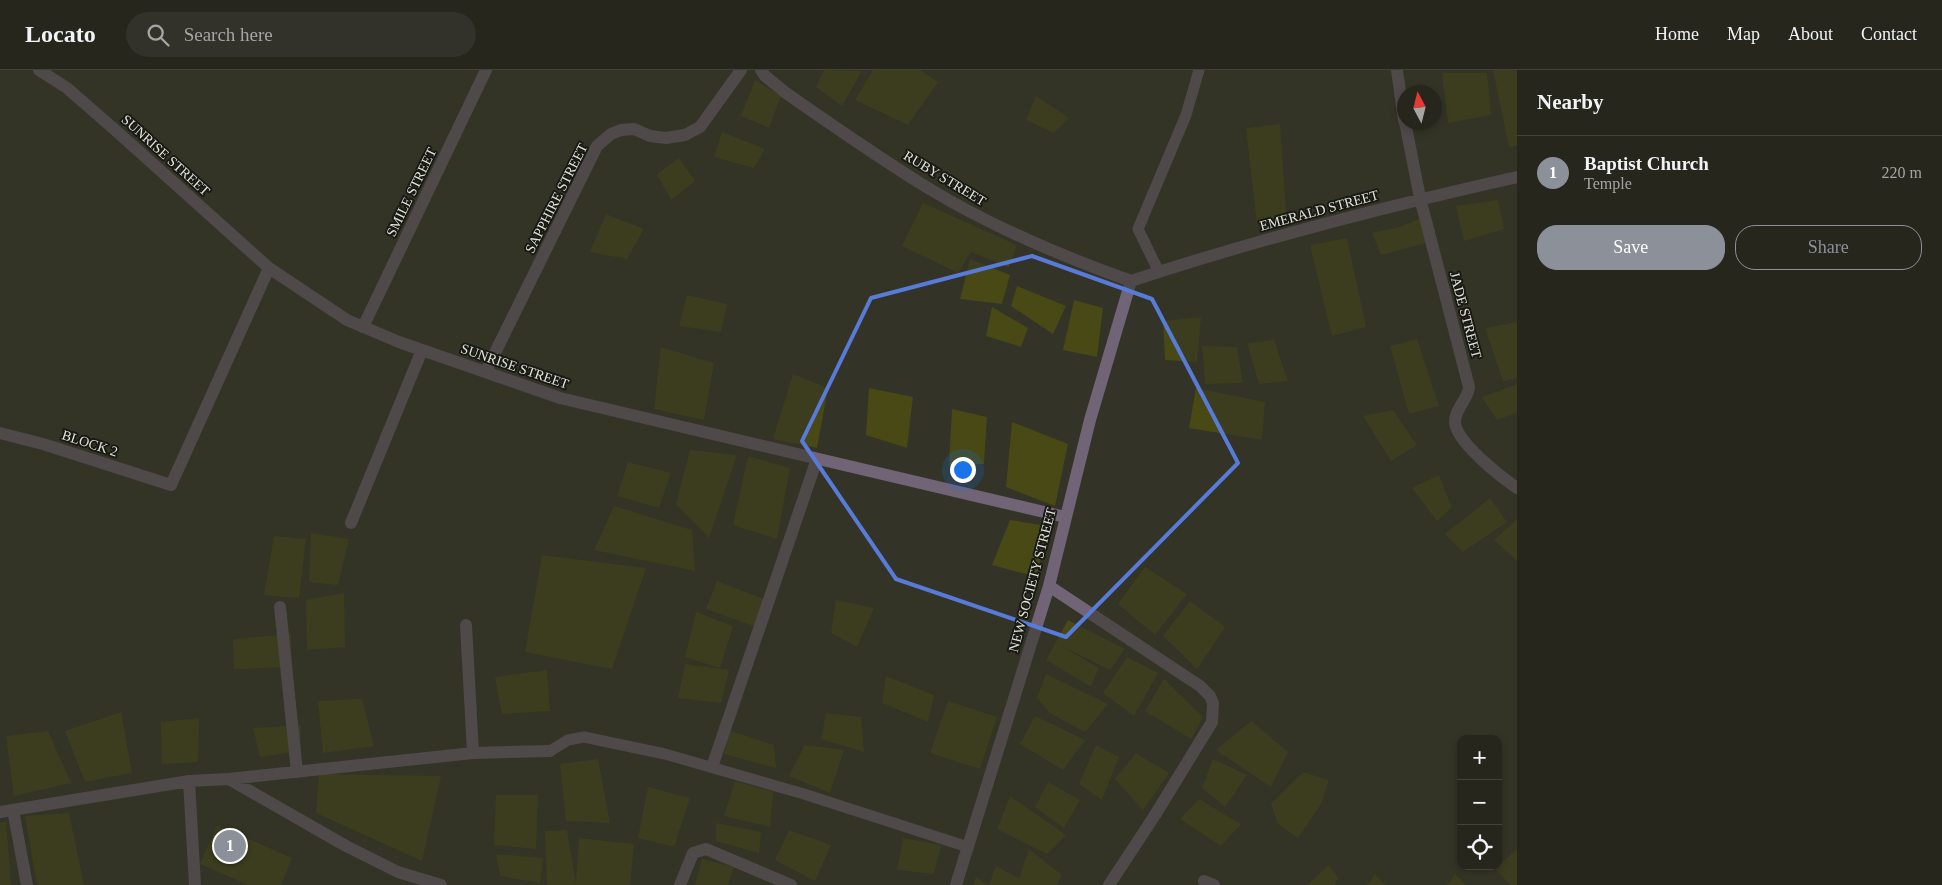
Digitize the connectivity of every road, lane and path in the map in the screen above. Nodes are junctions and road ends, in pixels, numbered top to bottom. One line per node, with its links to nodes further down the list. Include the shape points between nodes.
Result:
1 (39, 70): 11 (street, SUNRISE STREET, via 67,88 114,128)
2 (486, 70): 14 (street, SMILE STREET)
3 (740, 70): 16 (street, SAPPHIRE STREET, via 700,127 685,135 666,138 621,130 597,146)
4 (761, 70): 13 (street, RUBY STREET, via 786,93 928,188 1009,232)
5 (1199, 70): 12 (lane, via 1186,115 1138,229)
6 (1397, 70): 7 (street, JADE STREET)
7 (1399, 85)
8 (1407, 130): 10 (street, JADE STREET)
9 (1517, 177): 10 (street, EMERALD STREET)
10 (1420, 198): 12 (street, EMERALD STREET, via 1232,248); 19 (street, JADE STREET, via 1469,387 1468,395 1456,413 1455,423 1467,444 1499,476)
11 (269, 268): 14 (street, SUNRISE STREET, via 347,320); 17 (street, BLOCK 2, via 171,485)
12 (1159, 272): 13 (street, EMERALD STREET)
13 (1131, 281): 20 (street, NEW SOCIETY STREET)
14 (363, 326): 15 (street, SUNRISE STREET)
15 (422, 350): 16 (street, SUNRISE STREET); 21 (street)
16 (486, 371): 18 (street, SUNRISE STREET, via 560,398)
17 (0, 433)
18 (817, 459): 20 (street, SUNRISE STREET); 27 (street)
19 (1517, 488)
20 (1065, 517): 22 (street, NEW SOCIETY STREET)
21 (350, 523)
22 (1049, 586): 33 (street, NEW SOCIETY STREET); 40 (street, via 1200,686 1213,703 1212,722)
23 (280, 607): 28 (street)
24 (466, 625): 26 (street)
25 (550, 750): 26 (street); 27 (lane, via 568,740 584,737)
26 (474, 753): 28 (street)
27 (712, 766): 33 (lane)
28 (297, 772): 29 (street)
29 (229, 779): 30 (street); 36 (street, via 346,846 398,872)
30 (189, 781): 31 (street); 35 (street)
31 (13, 810): 32 (street); 34 (street)
32 (0, 812)
33 (968, 847): 39 (street, NEW SOCIETY STREET)
34 (27, 885)
35 (195, 885)
36 (441, 885)
37 (680, 885): 38 (street, via 693,853 706,849)
38 (790, 885)
39 (956, 885)
40 (1109, 885)

